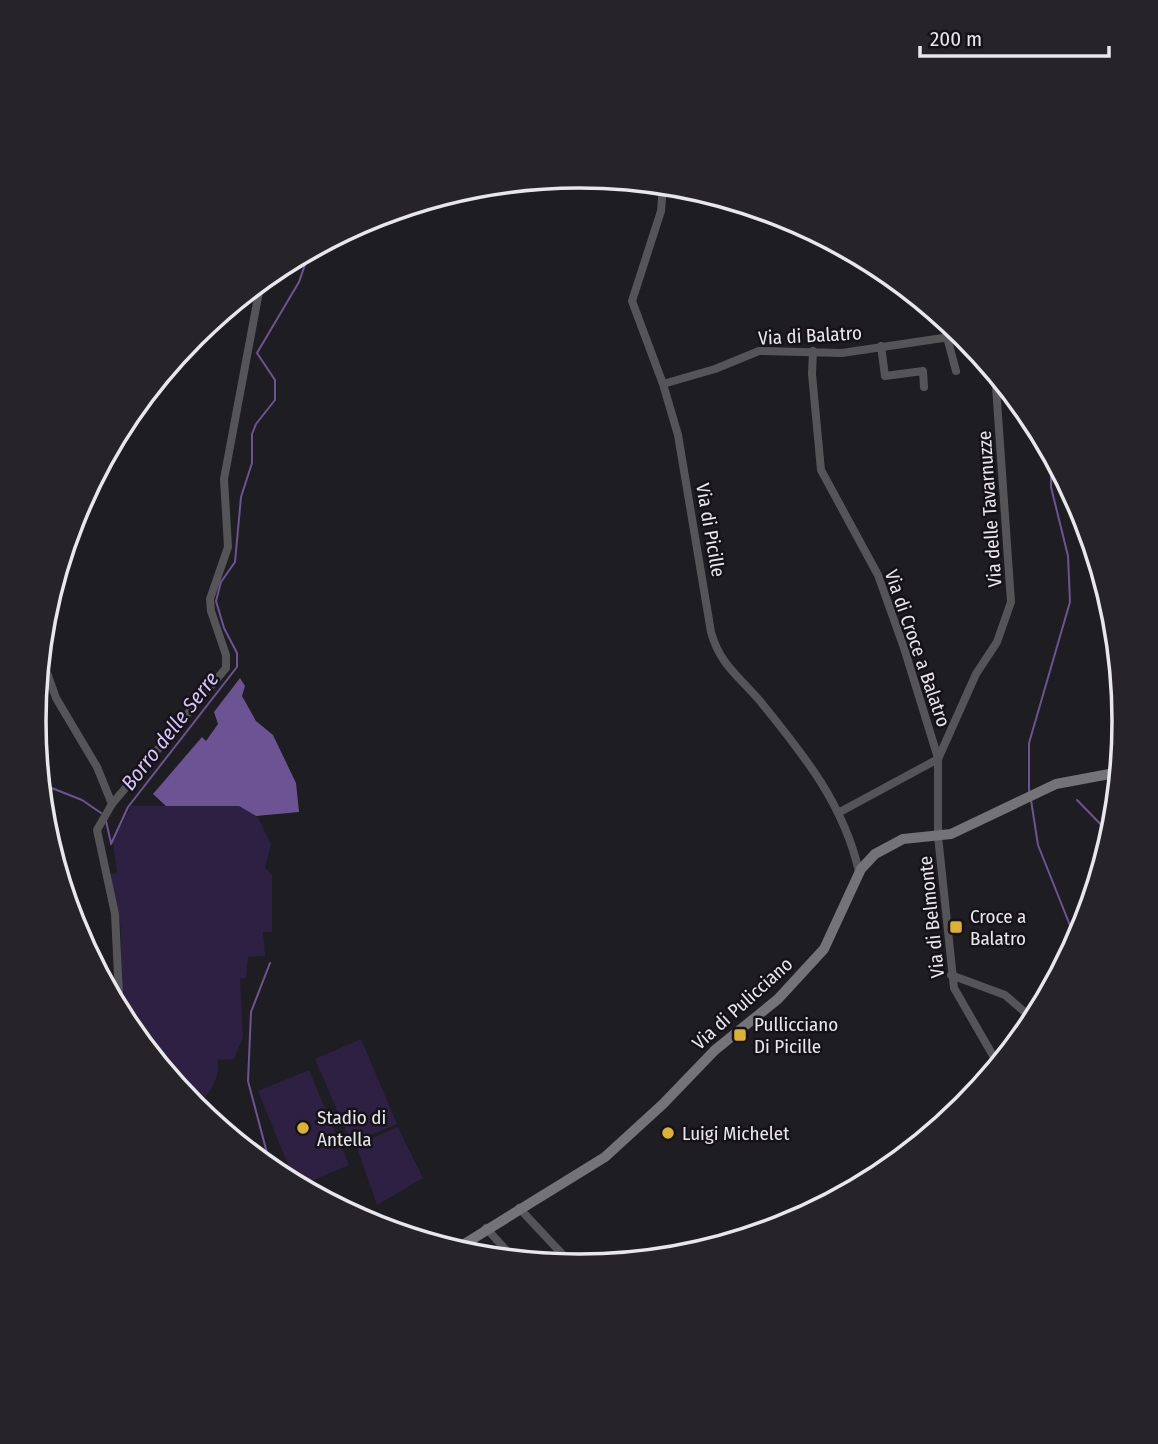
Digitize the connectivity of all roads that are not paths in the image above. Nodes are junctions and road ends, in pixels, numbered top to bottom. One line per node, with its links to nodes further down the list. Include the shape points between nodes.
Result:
1 (662, 195): 7 (street, Via di Picille, via 632,301)
2 (258, 296): 13 (street, via 224,479 228,547 210,599 226,668)
3 (947, 337): 4 (street, Via di Balatro); 6 (street)
4 (881, 346): 5 (street, Via di Balatro, via 842,353); 8 (street, via 885,376 923,371)
5 (813, 351): 7 (street, Via di Balatro, via 759,351); 11 (street, Via di Croce a Balatro, via 819,462 878,575)
6 (956, 371)
7 (663, 384): 14 (street, Via di Picille, via 686,475 718,656 809,761)
8 (925, 387)
9 (996, 390): 11 (street, Via delle Tavarnuzze, via 1011,602 997,642 966,695)
10 (48, 675): 13 (street)
11 (938, 759): 14 (street); 15 (street, Via delle Tavarnuzze)
12 (1110, 774): 15 (street, Via di Pulicciano, via 1056,784)
13 (113, 804): 20 (street, via 97,830 115,914)
14 (838, 813): 16 (street, Via di Picille)
15 (938, 836): 17 (street, Via di Pulicciano, via 897,841); 19 (street, Via di Belmonte)
16 (853, 848): 17 (street, Via di Picille); 18 (street, Via di Picille)
17 (867, 860): 18 (street, Via di Pulicciano)
18 (859, 872): 23 (street, Via di Pulicciano, via 832,936 789,988 715,1049 605,1157)
19 (951, 975): 21 (street, via 1005,995); 22 (street, Via di Belmonte, via 963,1008)
20 (119, 992)
21 (1026, 1013)
22 (994, 1057)
23 (519, 1208): 24 (street, Via di Pulicciano); 27 (street)
24 (486, 1228): 25 (street, Via di Pulicciano); 26 (street)
25 (465, 1243)
26 (507, 1251)
27 (563, 1255)

